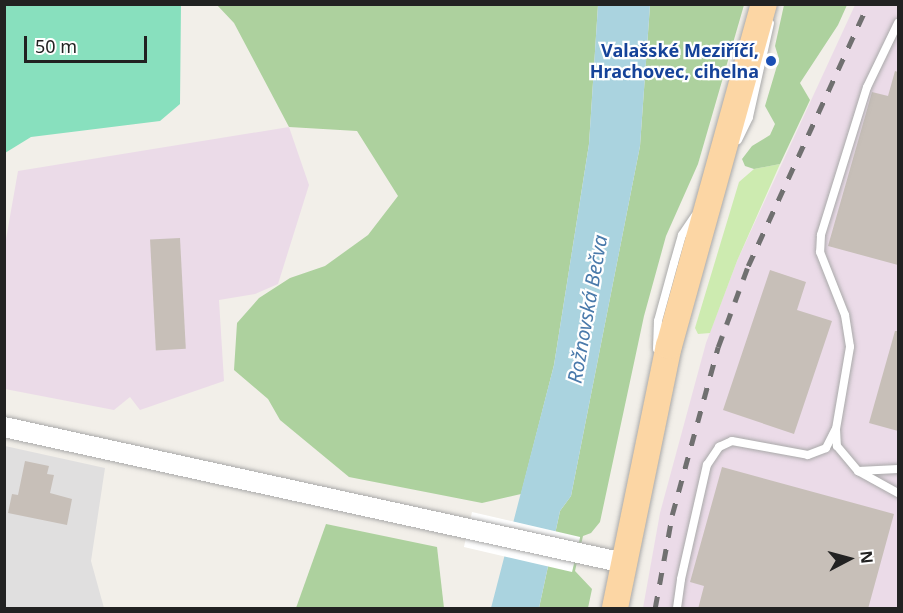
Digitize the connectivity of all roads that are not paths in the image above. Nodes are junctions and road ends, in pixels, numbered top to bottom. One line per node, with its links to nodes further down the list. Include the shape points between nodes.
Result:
1 (764, 4): 4 (main road)
2 (772, 4): 4 (lane, via 768,47 749,117 732,153)
3 (898, 23): 6 (lane, via 867,87 821,235 820,252 845,315 850,347)
4 (716, 169): 10 (main road, via 655,407)
5 (4, 427): 10 (street)
6 (836, 429): 8 (lane, via 837,446); 12 (lane, via 826,448 808,454 732,441 719,447 707,465)
7 (898, 468): 8 (lane)
8 (858, 471): 9 (lane)
9 (898, 493)
10 (624, 563): 11 (main road)
11 (615, 609)
12 (677, 609)

